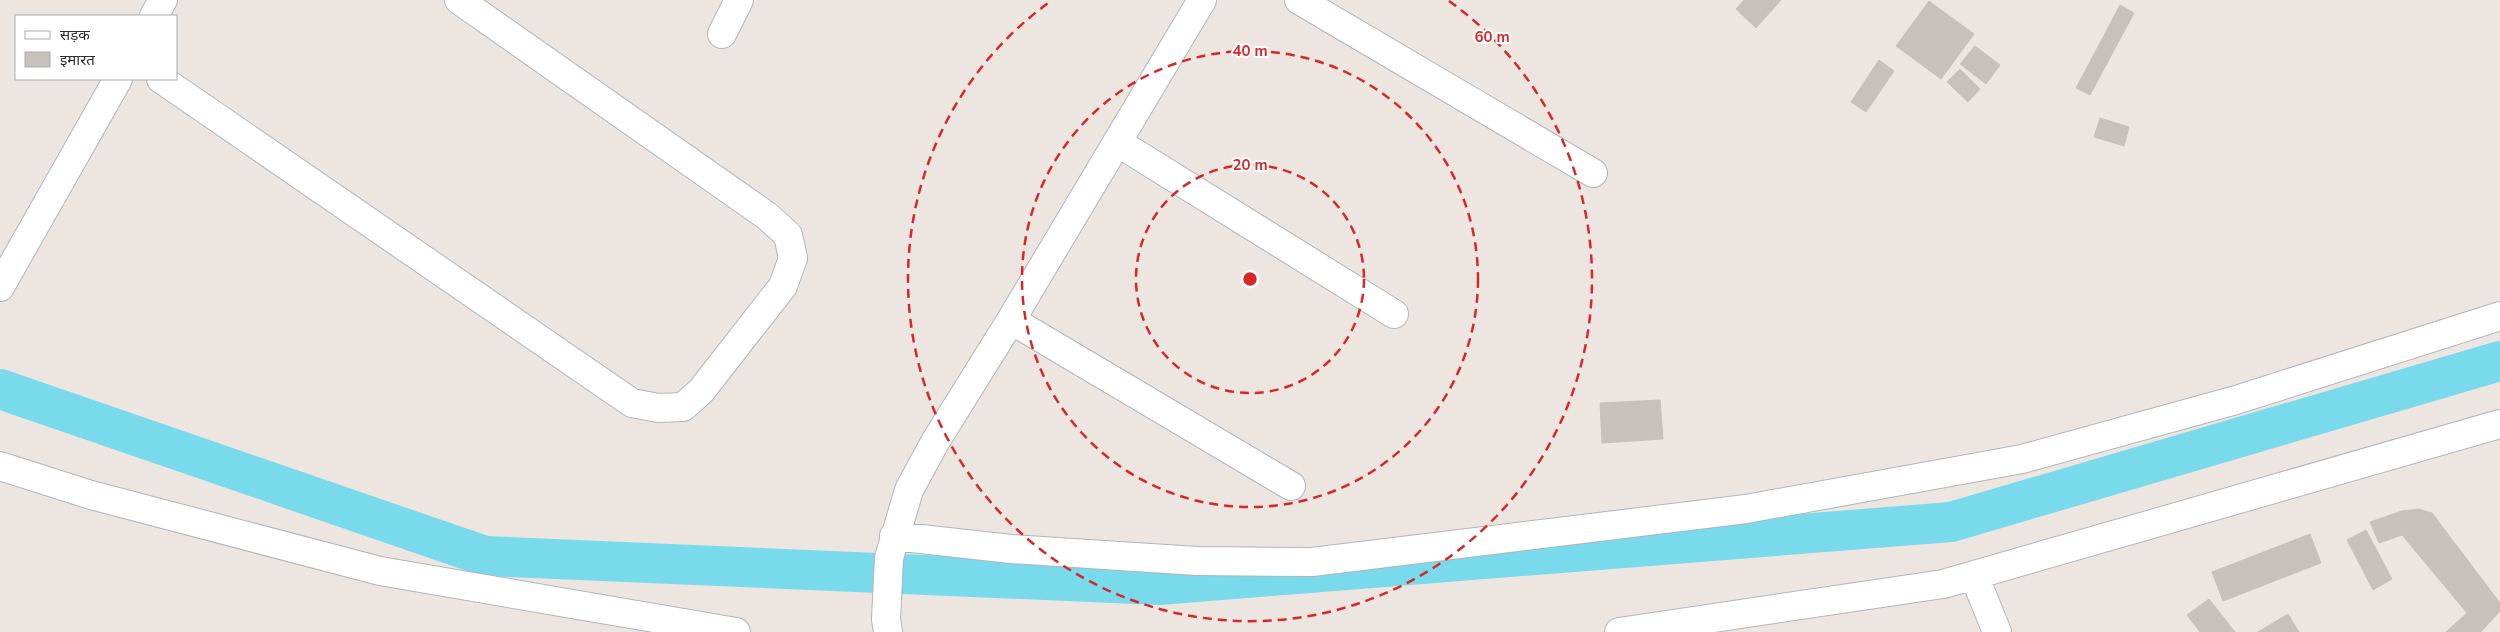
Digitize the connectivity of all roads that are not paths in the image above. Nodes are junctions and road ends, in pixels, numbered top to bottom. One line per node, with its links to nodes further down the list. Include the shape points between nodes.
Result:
1 (164, 0): 6 (street)
2 (459, 0): 9 (street, via 767,216 788,235 793,258 783,286 701,391 683,407 658,408 632,403)
3 (739, 0): 7 (street)
4 (1202, 0): 10 (street)
5 (1299, 0): 11 (street)
6 (155, 15)
7 (722, 34)
8 (117, 80): 12 (street)
9 (162, 80)
10 (1116, 142): 13 (street); 15 (street)
11 (1593, 173)
12 (0, 287)
13 (1394, 314)
14 (2500, 316): 19 (street, via 2236,400 2022,459 1746,509 1312,562 1197,561 1011,549)
15 (1011, 320): 18 (street); 19 (street, via 908,490)
16 (2500, 424): 20 (street)
17 (0, 466): 22 (street, via 92,495 380,571)
18 (1291, 486)
19 (892, 547): 21 (street)
20 (1974, 576): 23 (street, via 1943,584); 24 (street)
21 (887, 626)
22 (736, 632)
23 (1619, 632)
24 (1997, 632)

